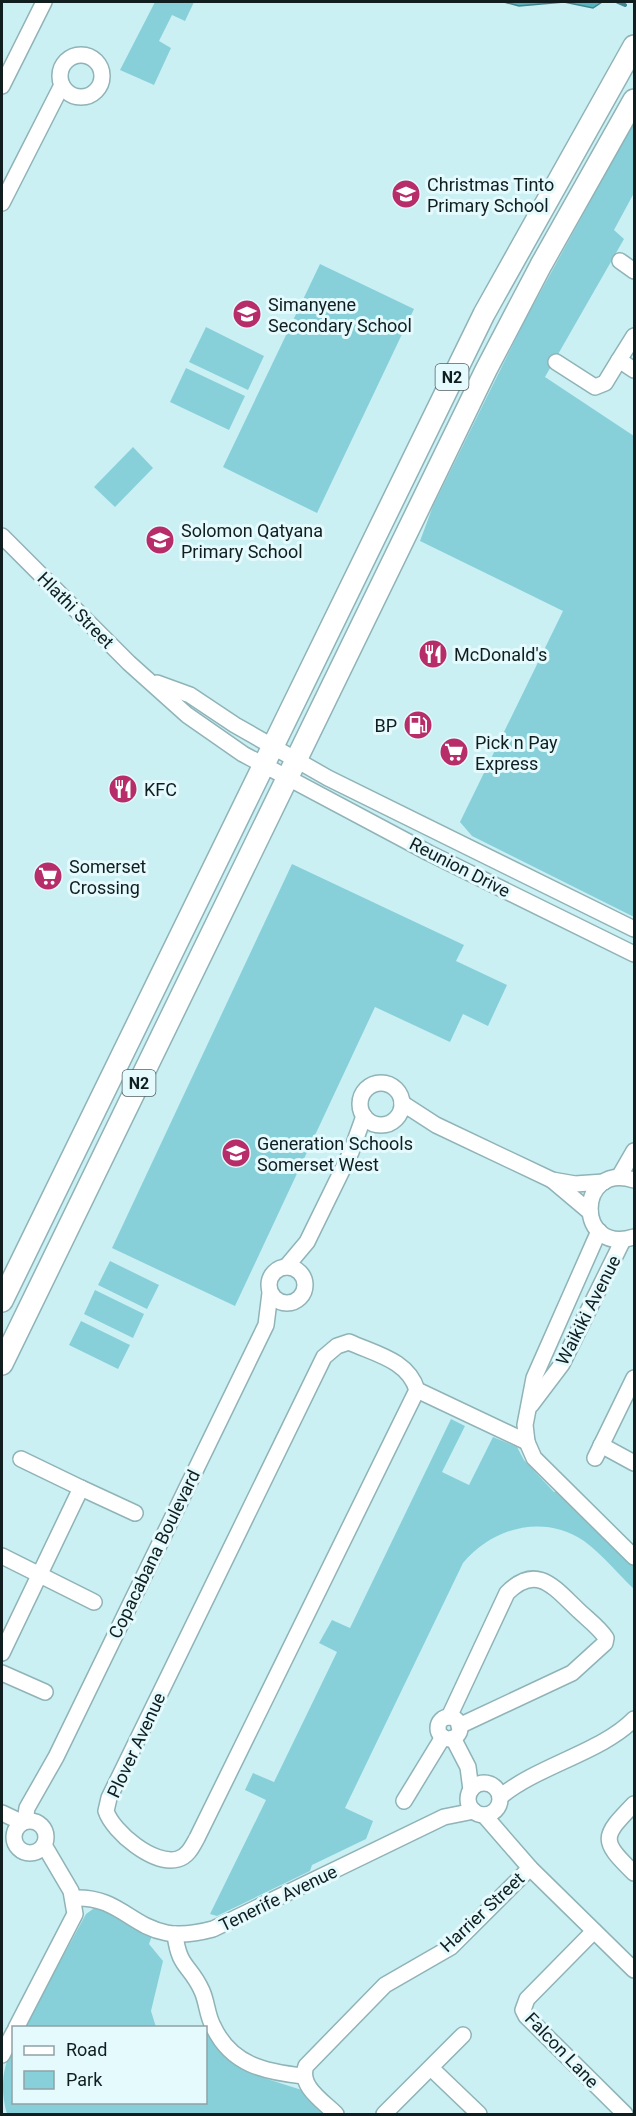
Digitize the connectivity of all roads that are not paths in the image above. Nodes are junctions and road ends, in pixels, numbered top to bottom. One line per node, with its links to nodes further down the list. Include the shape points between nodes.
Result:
1 (44, 2): 4 (street)
2 (634, 46): 15 (highway, N2, via 484,314)
3 (62, 85): 6 (street)
4 (2, 86)
5 (634, 100): 16 (highway, N2, via 486,370)
6 (2, 202)
7 (620, 261): 8 (street)
8 (634, 271)
9 (634, 336): 10 (street)
10 (619, 360): 11 (street, via 605,383 595,387); 12 (street)
11 (556, 362)
12 (634, 370)
13 (2, 536): 14 (street, Hlathi Street, via 104,640)
14 (151, 681): 15 (street, Hlathi Street, via 187,715); 15 (street, Hlathi Street, via 190,695)
15 (267, 756): 16 (street); 35 (highway, N2)
16 (292, 770): 17 (street, Reunion Drive); 18 (street, Reunion Drive); 38 (highway, N2)
17 (634, 929)
18 (634, 954)
19 (402, 1103): 20 (street, via 391,1086 371,1086 362,1096); 21 (street, via 401,1110); 22 (street)
20 (364, 1116): 21 (street, via 375,1124); 24 (street)
21 (388, 1123): 22 (street); 24 (street)
22 (436, 1125): 26 (street)
23 (634, 1151): 25 (street)
24 (351, 1152): 31 (street)
25 (612, 1179): 26 (street, via 575,1184); 27 (street); 28 (street, via 591,1197)
26 (552, 1180): 28 (street)
27 (634, 1180)
28 (590, 1212): 29 (street)
29 (599, 1231): 30 (street, via 613,1239); 42 (street, Waikiki Avenue, via 534,1378)
30 (629, 1239): 42 (street, Waikiki Avenue, via 562,1364)
31 (307, 1242): 32 (street); 33 (street)
32 (285, 1267): 33 (street); 34 (street, via 271,1276)
33 (301, 1274): 36 (street, via 303,1294)
34 (270, 1293): 36 (street, via 277,1301); 37 (street, Copacabana Boulevard)
35 (2, 1301)
36 (288, 1304): 37 (street, Copacabana Boulevard)
37 (266, 1325): 61 (street, Copacabana Boulevard, via 43,1783)
38 (2, 1364)
39 (634, 1378): 41 (street)
40 (417, 1390): 40 (street, Plover Avenue, via 414,1378 403,1366 349,1342 330,1349 324,1356 109,1798 106,1811 118,1833 153,1856 178,1859 189,1853); 43 (street)
41 (629, 1402): 45 (street, via 598,1451)
42 (529, 1407): 43 (street, Waikiki Avenue)
43 (526, 1442): 49 (street, via 534,1458)
44 (21, 1459): 46 (street, Copacabana Boulevard)
45 (634, 1463)
46 (81, 1488): 47 (street, Copacabana Boulevard); 50 (street)
47 (135, 1513)
48 (2, 1556): 50 (street)
49 (634, 1557)
50 (39, 1577): 51 (street); 52 (street)
51 (94, 1602)
52 (2, 1653)
53 (2, 1673): 54 (street)
54 (45, 1692)
55 (634, 1719): 57 (street, Tenerife Avenue, via 617,1733)
56 (451, 1730): 56 (street, via 507,1593 518,1583 526,1579 548,1582 606,1638 606,1643 572,1673); 57 (street); 58 (street)
57 (483, 1798): 65 (street, via 504,1835); 70 (street, Tenerife Avenue, via 213,1929)
58 (404, 1801)
59 (634, 1804): 67 (street, via 611,1828 609,1837 614,1854)
60 (2, 1813): 61 (street)
61 (28, 1822): 62 (street); 63 (street, via 46,1833)
62 (7, 1837): 64 (street, via 17,1848)
63 (44, 1845): 64 (street); 66 (street)
64 (29, 1853): 66 (street)
65 (530, 1868): 69 (street); 77 (street, Harrier Street, via 451,1947 385,1985 309,2062)
66 (57, 1869): 68 (street)
67 (634, 1873)
68 (74, 1898): 70 (street, Tenerife Avenue, via 111,1903 149,1927); 72 (street, via 73,1920)
69 (594, 1931): 71 (street); 81 (street, Falcon Lane, via 527,1999 523,2010)
70 (175, 1934): 77 (street, via 179,1958 202,1990 212,2025 232,2053 265,2072)
71 (634, 1970)
72 (17, 2026)
73 (463, 2035): 76 (street)
74 (12, 2036): 75 (street)
75 (2, 2055)
76 (431, 2068): 79 (street); 80 (street)
77 (304, 2076): 78 (street, via 307,2085)
78 (336, 2115)
79 (384, 2115)
80 (478, 2115)
81 (625, 2115)

